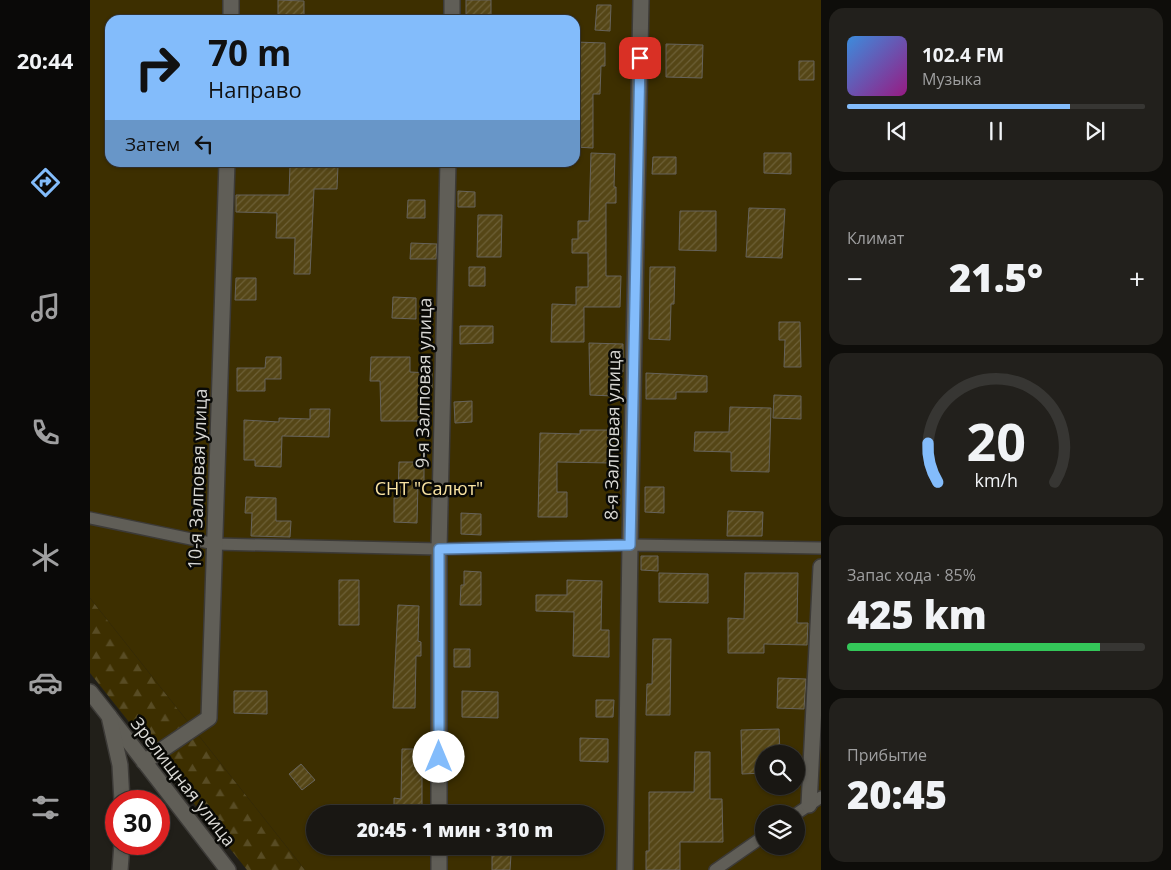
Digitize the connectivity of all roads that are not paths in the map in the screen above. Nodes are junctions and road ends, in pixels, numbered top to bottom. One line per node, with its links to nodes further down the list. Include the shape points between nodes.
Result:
1 (231, 0): 4 (street)
2 (452, 0): 5 (street)
3 (641, 0): 10 (street, 8-я Залповая улица)
4 (231, 15)
5 (452, 15)
6 (226, 167): 9 (street, 10-я Залповая улица)
7 (448, 167): 12 (street, 9-я Залповая улица)
8 (90, 518): 9 (lane)
9 (215, 544): 12 (lane); 16 (street, 10-я Залповая улица, via 209,718)
10 (630, 545): 11 (lane); 12 (lane); 26 (street, 8-я Залповая улица)
11 (821, 548)
12 (439, 549): 18 (street, 9-я Залповая улица)
13 (821, 567): 19 (street)
14 (90, 692): 15 (street, Зрелищная улица)
15 (109, 716): 16 (street, Зрелищная улица); 17 (street, Зрелищная улица, via 120,765)
16 (144, 762): 24 (street, Зрелищная улица)
17 (121, 790)
18 (439, 805)
19 (809, 806)
20 (755, 842): 27 (lane)
21 (121, 855): 23 (street)
22 (439, 855): 25 (street)
23 (120, 870)
24 (228, 870)
25 (439, 870)
26 (625, 870)
27 (715, 870)

